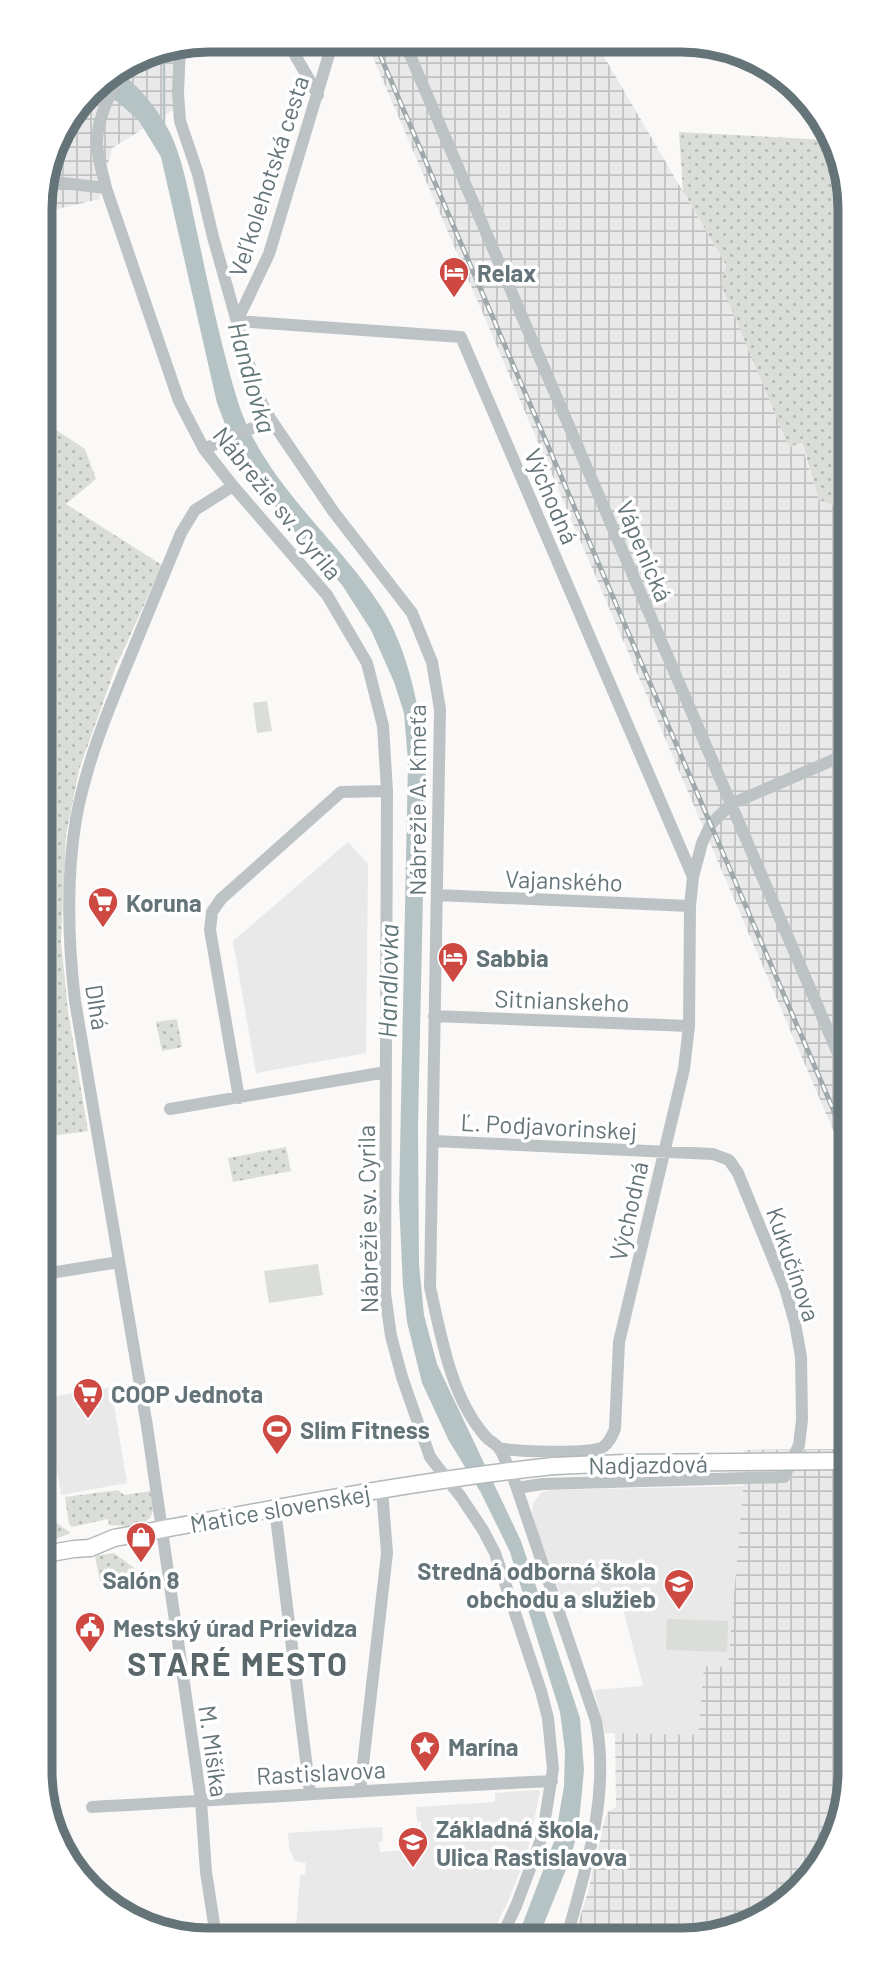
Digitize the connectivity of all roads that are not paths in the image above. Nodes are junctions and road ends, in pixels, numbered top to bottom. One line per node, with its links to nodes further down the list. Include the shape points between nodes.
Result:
1 (293, 52): 6 (street)
2 (330, 52): 6 (street, Veľkolehotská cesta)
3 (409, 52): 15 (street, Vápenická)
4 (179, 56): 9 (street, Nábrežie A. Kmeťa, via 180,121)
5 (115, 85): 8 (street, Nábrežie sv. Cyrila, via 98,133)
6 (318, 95): 9 (street, Veľkolehotská cesta, via 270,254)
7 (56, 182): 8 (street)
8 (106, 188): 11 (street, Nábrežie sv. Cyrila, via 179,401)
9 (237, 321): 10 (street, Nábrežie A. Kmeťa, via 258,396); 16 (street, Východná, via 461,337)
10 (271, 420): 11 (street); 17 (street, Nábrežie A. Kmeťa, via 333,511 412,613 432,662 440,709)
11 (204, 449): 12 (street, Nábrežie sv. Cyrila)
12 (233, 486): 14 (street, Nábrežie sv. Cyrila, via 327,596 367,663 383,726); 27 (street, Dlhá, via 195,510 181,533 100,731 76,820 69,891 75,1001)
13 (838, 758): 15 (street)
14 (387, 791): 22 (street, Nábrežie sv. Cyrila); 23 (street, via 341,792 220,899 212,912 210,930)
15 (731, 804): 16 (street, Východná, via 711,824); 21 (street, Vápenická)
16 (693, 877): 18 (street, Východná)
17 (436, 895): 18 (street, Vajanského); 19 (street, Nábrežie A. Kmeťa)
18 (690, 906): 20 (street, Východná)
19 (434, 1016): 20 (street, Sitnianskeho); 25 (street, Nábrežie A. Kmeťa)
20 (689, 1026): 26 (street, Východná, via 684,1069)
21 (838, 1054)
22 (386, 1072): 23 (street); 33 (street, Nábrežie sv. Cyrila, via 386,1293 391,1336 430,1457)
23 (239, 1098): 24 (street)
24 (170, 1109)
25 (433, 1141): 26 (street, Ľ. Podjavorinskej); 29 (street, Nábrežie A. Kmeťa, via 430,1287 447,1361 466,1408 486,1438)
26 (663, 1153): 31 (street, Východná, via 619,1342 615,1429 602,1448); 34 (street, Kukučínova, via 713,1154 729,1160 738,1173 795,1322 801,1357 799,1445 784,1477)
27 (119, 1262): 28 (street); 37 (street, Dlhá)
28 (52, 1273)
29 (499, 1448): 31 (street, Východná); 32 (street, Nábrežie A. Kmeťa)
30 (838, 1461): 31 (main road, Nadjazdová, bridge)
31 (546, 1462): 32 (main road, Nadjazdová)
32 (504, 1471): 33 (main road, Nadjazdová); 34 (street, Nábrežie A. Kmeťa)
33 (447, 1479): 35 (main road, Matice slovenskej); 41 (street, Nábrežie sv. Cyrila, via 495,1553 545,1709)
34 (517, 1488): 48 (street, Nábrežie A. Kmeťa, via 599,1738 595,1831)
35 (382, 1490): 36 (main road, Matice slovenskej); 42 (street, via 387,1553)
36 (275, 1509): 37 (main road, Matice slovenskej); 43 (street)
37 (161, 1530): 38 (main road, Matice slovenskej); 44 (street, M. Mišíka)
38 (114, 1538): 39 (main road, Matice slovenskej, via 93,1537); 40 (main road, Matice slovenskej, via 90,1548)
39 (52, 1546)
40 (52, 1553)
41 (552, 1781): 42 (street, Rastislavova); 47 (street, Nábrežie sv. Cyrila, via 539,1845)
42 (360, 1791): 43 (street, Rastislavova)
43 (310, 1793): 44 (street, Rastislavova)
44 (201, 1801): 45 (street, Rastislavova); 46 (street, M. Mišíka)
45 (92, 1807)
46 (215, 1928)
47 (506, 1928)
48 (569, 1928)

